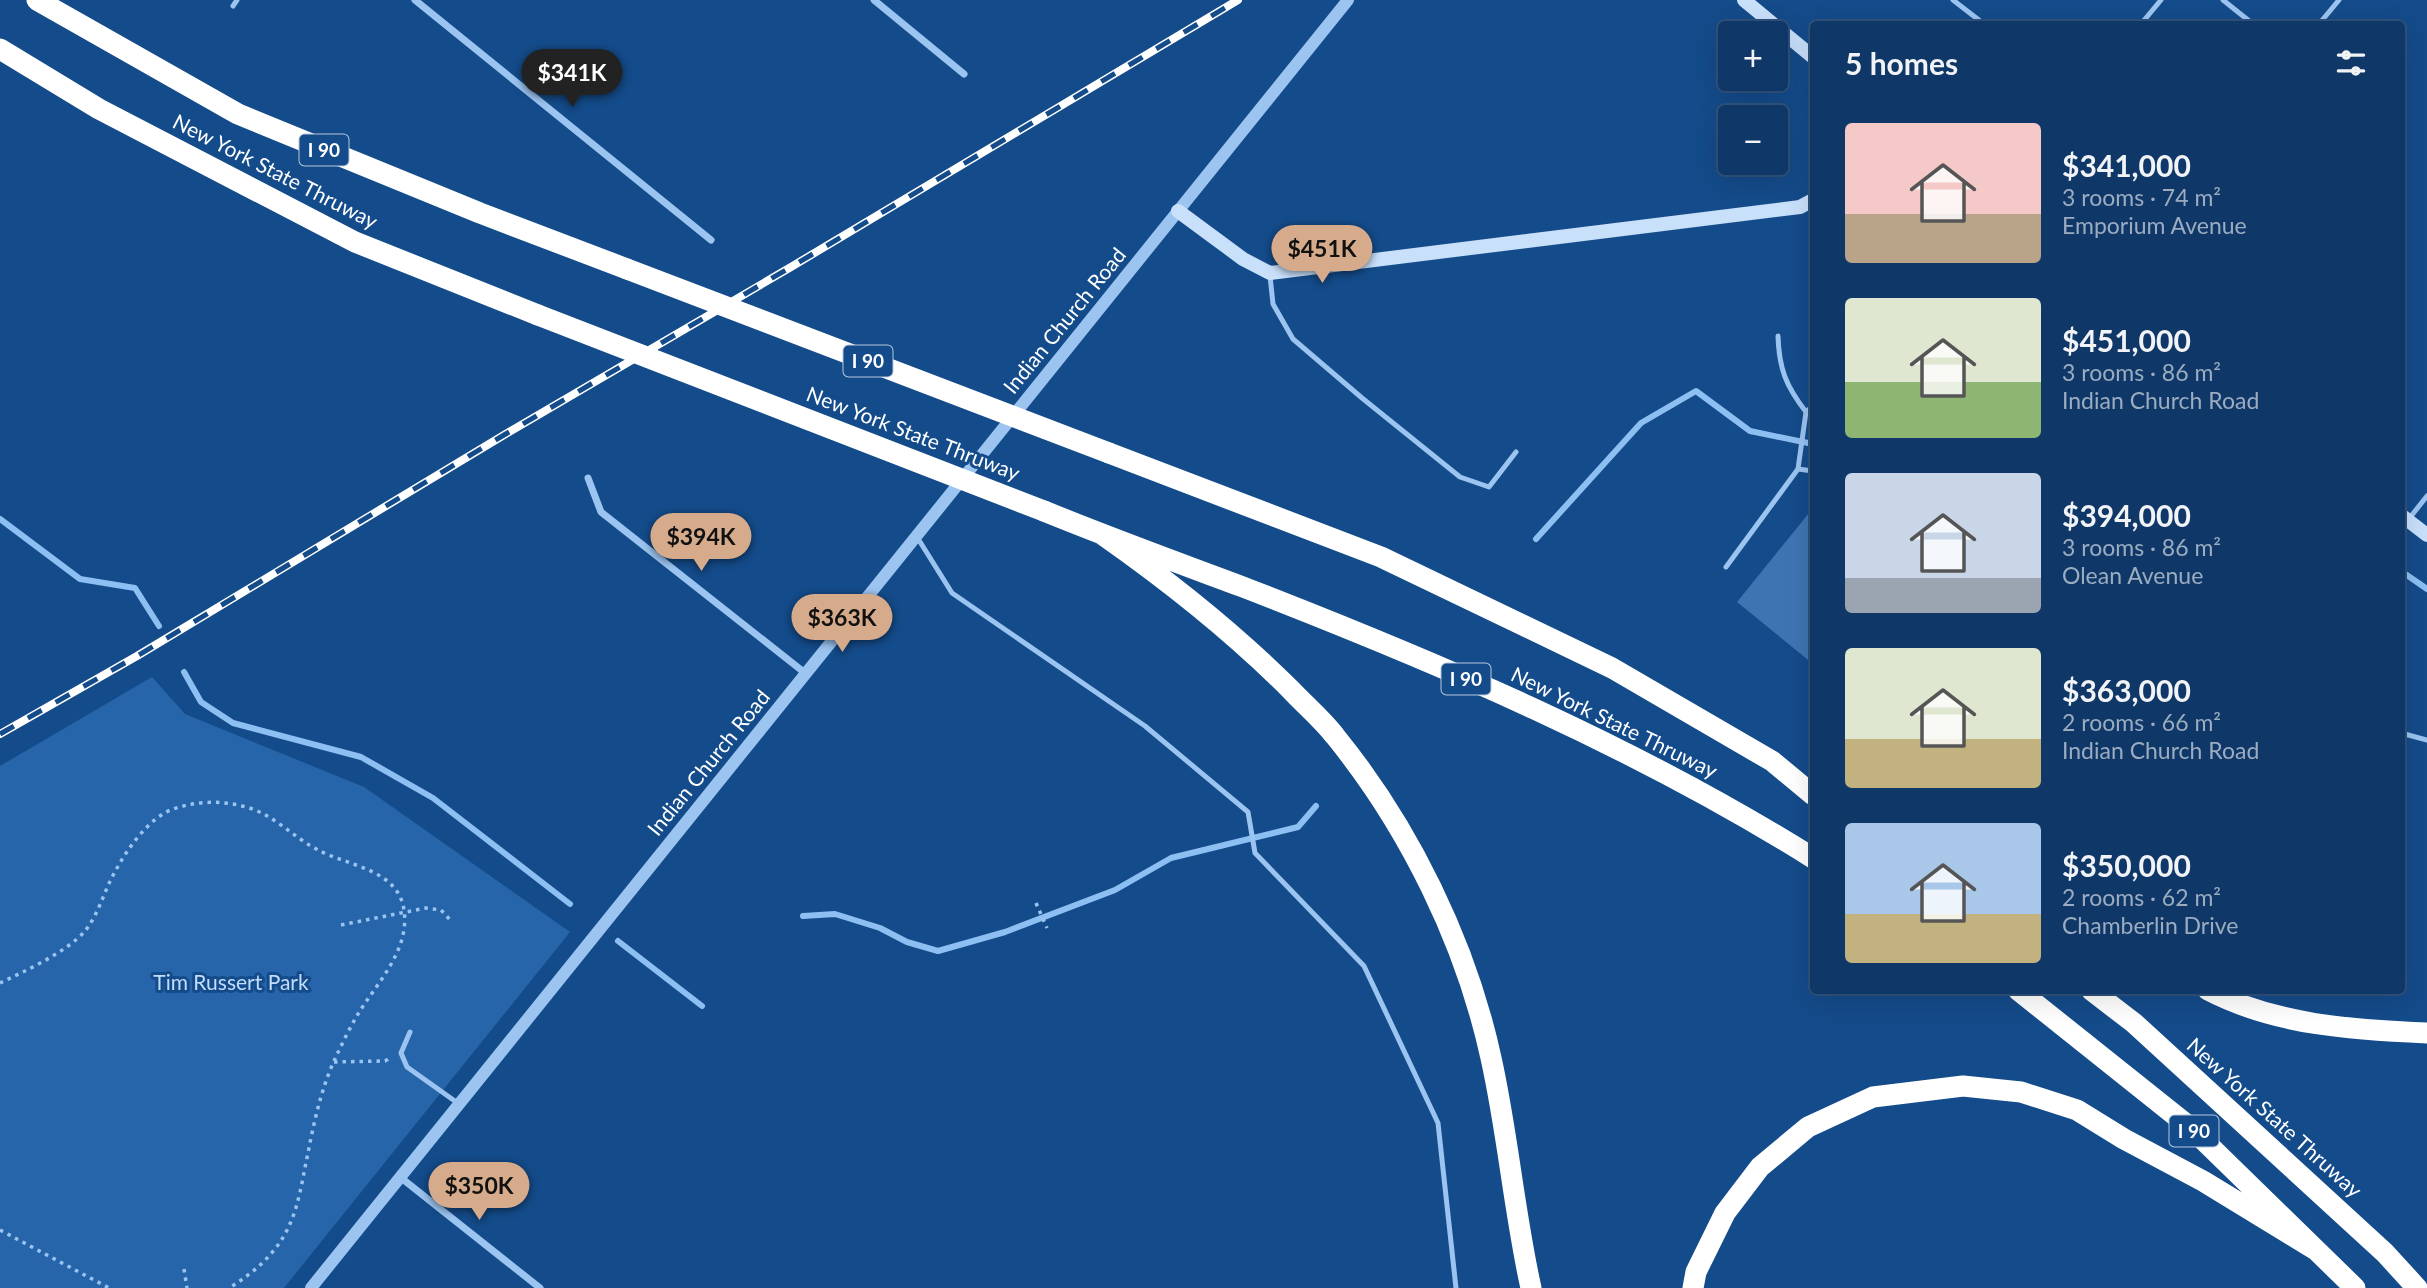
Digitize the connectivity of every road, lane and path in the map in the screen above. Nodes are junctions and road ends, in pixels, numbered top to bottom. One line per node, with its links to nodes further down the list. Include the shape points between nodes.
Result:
1 (37, 0): 40 (highway, New York State Thruway / I 90, bridge, via 239,114 480,213 1381,557 1612,668)
2 (237, 0): 11 (lane)
3 (415, 0): 21 (street)
4 (874, 0): 18 (street)
5 (1348, 0): 20 (street, Indian Church Road)
6 (1744, 0): 17 (main road)
7 (1953, 0): 12 (lane)
8 (2161, 0): 13 (lane)
9 (2223, 0): 14 (lane)
10 (2339, 0): 15 (lane)
11 (233, 6)
12 (1980, 21)
13 (2144, 21)
14 (2249, 21)
15 (2322, 21)
16 (0, 49): 33 (highway, New York State Thruway / I 90, bridge, via 99,108 355,242)
17 (1810, 55)
18 (964, 74)
19 (1810, 202): 22 (main road, via 1800,207)
20 (1178, 211): 22 (main road); 35 (street, Indian Church Road)
21 (711, 240)
22 (1270, 273): 26 (lane, via 1273,304 1293,339 1460,477 1489,487)
23 (1778, 336): 25 (lane, via 1779,362 1790,391)
24 (1810, 409): 25 (lane)
25 (1806, 412): 27 (lane)
26 (1516, 452)
27 (1798, 469): 28 (lane); 36 (lane)
28 (1810, 471)
29 (589, 478): 37 (street, via 601,512)
30 (2427, 496): 31 (lane)
31 (2405, 516)
32 (2405, 518): 34 (main road)
33 (1103, 535): 43 (highway, New York State Thruway / I 90, via 1498,692 1616,747); 68 (highway, via 1209,613 1265,664 1334,734 1388,811 1446,917 1471,983 1492,1059)
34 (2427, 535)
35 (917, 537): 37 (street, Indian Church Road); 67 (lane, via 952,593 1145,726 1248,812 1255,853 1364,966 1438,1123)
36 (1726, 566)
37 (805, 673): 57 (street, Indian Church Road)
38 (2405, 734): 39 (lane)
39 (2427, 740)
40 (1772, 761): 41 (highway); 42 (highway, New York State Thruway / I 90)
41 (1810, 778)
42 (1810, 793)
43 (1810, 856)
44 (1036, 903): 48 (path)
45 (405, 913): 46 (path, via 426,908 441,911); 47 (path); 49 (path, via 390,884 369,868 316,849 246,807 206,801 170,810 143,830 115,871 99,912 83,933 41,963); 56 (path, via 402,941 392,963)
46 (452, 922)
47 (341, 925)
48 (1047, 928)
49 (0, 983)
50 (2023, 994): 60 (highway, I 90, via 2191,1128)
51 (2096, 994): 71 (highway, New York State Thruway / I 90, via 2134,1023 2365,1234)
52 (2216, 994): 54 (highway, via 2285,1018 2354,1030)
53 (410, 1032): 55 (lane)
54 (2427, 1033)
55 (401, 1054): 56 (path, via 385,1060); 57 (lane, via 407,1067)
56 (334, 1062): 64 (path, via 321,1095 300,1195 286,1233 266,1261)
57 (459, 1104): 58 (street, Indian Church Road)
58 (400, 1177): 65 (street, Indian Church Road); 66 (street)
59 (0, 1230): 62 (path)
60 (2316, 1250): 69 (highway, via 2077,1110 2021,1092 1963,1086 1873,1097 1808,1127 1760,1167 1726,1213 1696,1272); 70 (highway, I 90)
61 (184, 1269): 63 (path)
62 (109, 1288)
63 (187, 1288)
64 (229, 1288)
65 (311, 1288)
66 (540, 1288)
67 (1456, 1288)
68 (1531, 1288)
69 (1693, 1288)
70 (2355, 1288)
71 (2417, 1288)

